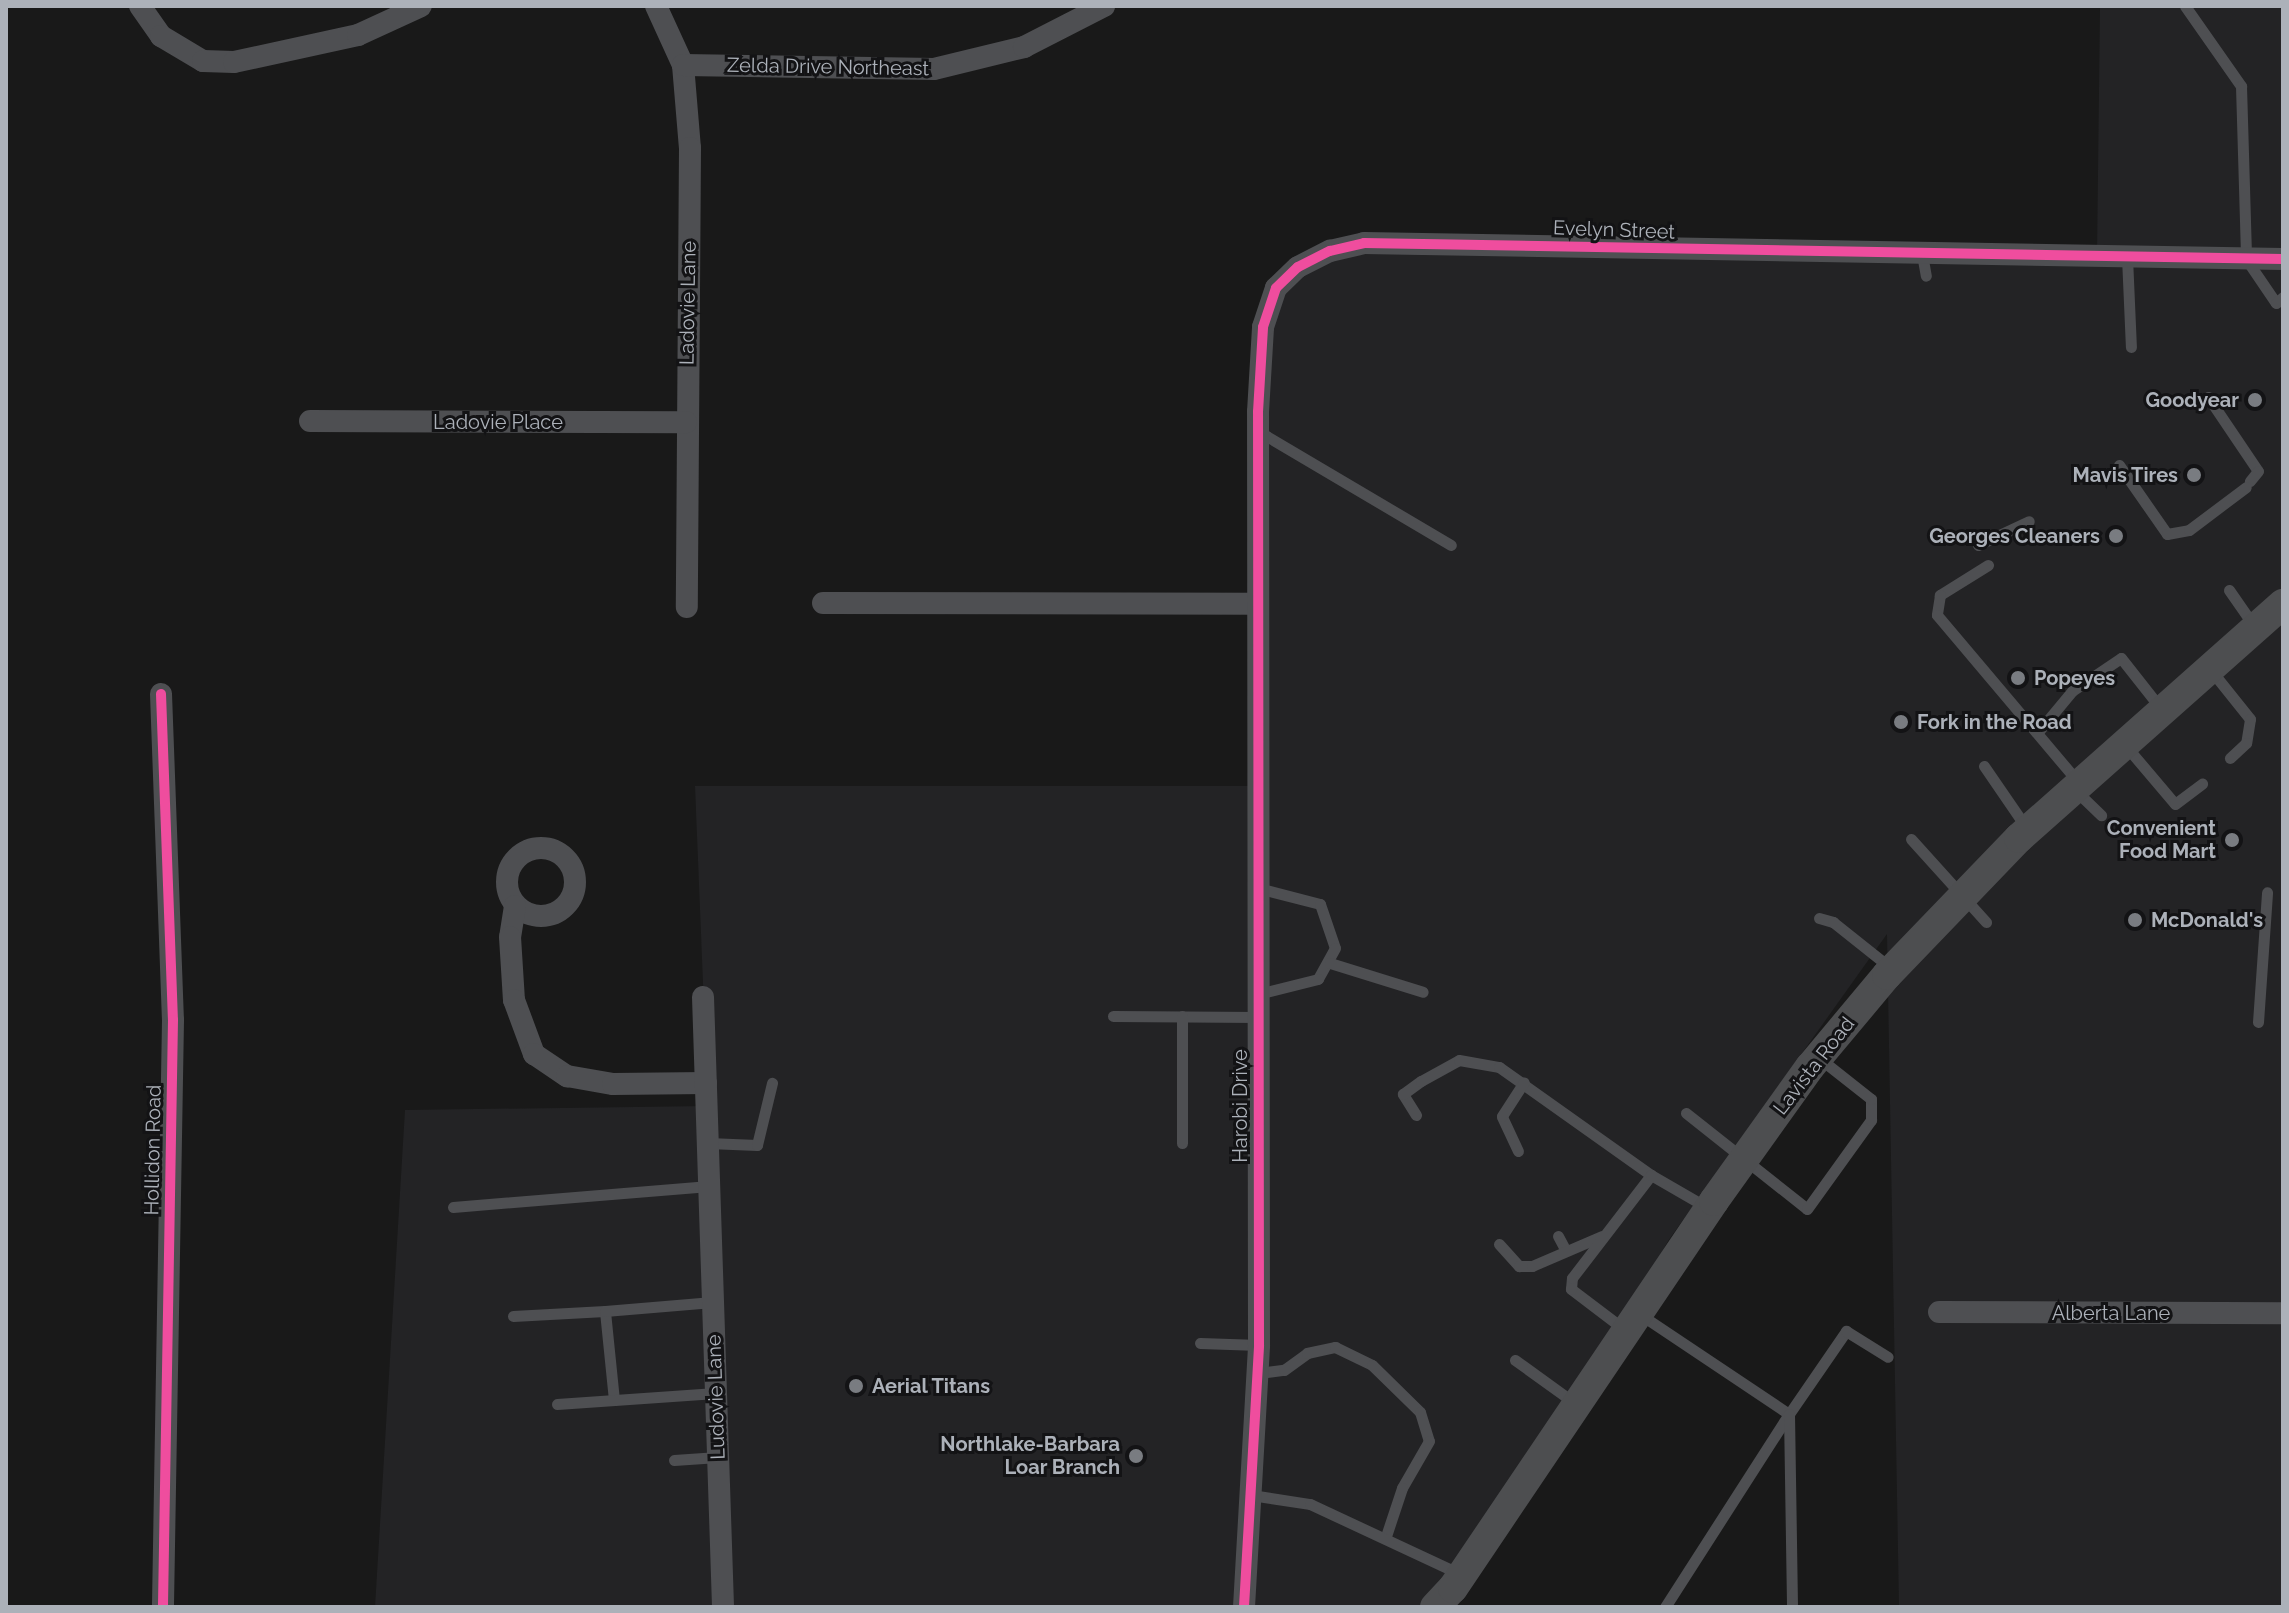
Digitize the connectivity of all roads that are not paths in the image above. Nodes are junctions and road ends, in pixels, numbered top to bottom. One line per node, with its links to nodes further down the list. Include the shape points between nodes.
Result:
1 (140, 6): 2 (street, via 161,36 203,61 234,62 358,35)
2 (421, 6)
3 (656, 6): 6 (street, Ladovie Lane)
4 (1104, 6): 6 (street, Zelda Drive Northeast, via 1024,47 934,69)
5 (2185, 6): 8 (lane, via 2241,86)
6 (683, 65): 14 (street, Ladovie Lane, via 690,148)
7 (2127, 257): 8 (street, Evelyn Street); 11 (lane); 15 (street, Evelyn Street, via 1924,265 1364,243 1330,251 1298,267 1276,288 1267,307)
8 (2246, 259): 9 (street, Evelyn Street); 10 (lane, via 2276,303)
9 (2283, 259)
10 (2283, 297)
11 (2131, 347)
12 (2208, 397): 16 (lane, via 2258,471 2189,530 2167,534)
13 (310, 421): 14 (street, Ladovie Place)
14 (686, 422): 24 (street, Ladovie Lane)
15 (1258, 431): 18 (lane); 23 (street, Evelyn Street)
16 (2119, 465)
17 (2029, 521): 19 (lane)
18 (1451, 545)
19 (1978, 545)
20 (1988, 565): 29 (lane, via 1940,595 1937,615 2023,722)
21 (2229, 590): 25 (lane)
22 (823, 603): 23 (street)
23 (1256, 604): 38 (street, Harobi Drive)
24 (687, 607)
25 (2273, 619): 26 (main road, Lavista Road)
26 (2210, 668): 28 (main road, Lavista Road); 31 (lane, via 2250,719 2246,743)
27 (161, 694): 91 (street, Hollidon Road, via 173,1020)
28 (2162, 711): 29 (lane, via 2121,658 2072,691); 30 (main road, Lavista Road)
29 (2038, 732): 34 (lane)
30 (2125, 744): 33 (lane, via 2175,804); 34 (main road, Lavista Road)
31 (2230, 758)
32 (1984, 766): 36 (lane)
33 (2202, 784)
34 (2077, 787): 35 (lane); 36 (main road, Lavista Road)
35 (2101, 815)
36 (2028, 830): 40 (main road, Lavista Road)
37 (1911, 839): 40 (lane)
38 (1257, 888): 44 (lane, via 1320,904 1335,948); 48 (street, Harobi Drive)
39 (2267, 892): 51 (lane)
40 (1961, 898): 43 (lane); 45 (main road, Lavista Road)
41 (515, 906): 54 (street, via 510,937 514,1000 534,1054 567,1076 613,1084)
42 (1819, 918): 45 (lane, via 1833,922)
43 (1986, 922)
44 (1330, 963): 46 (lane); 48 (lane, via 1318,979)
45 (1892, 969): 52 (main road, Lavista Road)
46 (1423, 992)
47 (703, 997): 54 (street, Ludovie Lane)
48 (1258, 1006): 50 (lane); 77 (street, Harobi Drive)
49 (1113, 1016): 50 (lane)
50 (1182, 1016): 59 (lane)
51 (2258, 1022)
52 (1818, 1057): 61 (main road, Lavista Road); 61 (lane, via 1871,1099 1871,1120 1807,1209)
53 (1524, 1082): 57 (lane, via 1499,1067 1459,1060 1403,1094); 60 (lane, via 1502,1116); 62 (lane)
54 (706, 1083): 58 (street, Ludovie Lane)
55 (772, 1083): 58 (lane, via 757,1145)
56 (1686, 1113): 61 (lane)
57 (1416, 1115)
58 (708, 1143): 63 (street, Ludovie Lane)
59 (1182, 1143)
60 (1518, 1151)
61 (1742, 1161): 65 (main road, Lavista Road)
62 (1651, 1175): 65 (lane); 67 (lane)
63 (709, 1186): 64 (lane); 70 (street, Ludovie Lane)
64 (453, 1207)
65 (1709, 1208): 75 (main road, Lavista Road)
66 (1558, 1236): 69 (lane)
67 (1603, 1236): 69 (lane); 75 (lane, via 1572,1278 1571,1289)
68 (1499, 1244): 69 (lane, via 1519,1266 1532,1266)
69 (1565, 1249)
70 (713, 1302): 71 (lane); 81 (street, Ludovie Lane)
71 (605, 1311): 74 (lane); 82 (lane)
72 (1939, 1312): 73 (street, Alberta Lane)
73 (2283, 1313)
74 (513, 1316)
75 (1632, 1322): 84 (main road, Lavista Road); 85 (lane)
76 (1200, 1343): 77 (lane)
77 (1259, 1345): 80 (street, Harobi Drive)
78 (1888, 1357): 85 (lane, via 1846,1331)
79 (1515, 1360): 84 (lane)
80 (1258, 1373): 88 (street, Harobi Drive); 89 (lane, via 1284,1370 1307,1353 1335,1347 1372,1365 1420,1412 1429,1441 1402,1488)
81 (716, 1393): 82 (lane); 86 (street, Ludovie Lane)
82 (614, 1400): 83 (lane)
83 (557, 1404)
84 (1577, 1404): 90 (main road, Lavista Road)
85 (1789, 1414): 95 (lane); 96 (lane)
86 (718, 1457): 87 (lane); 92 (street, Ludovie Lane)
87 (674, 1460)
88 (1251, 1495): 89 (lane, via 1310,1504); 93 (street, Harobi Drive)
89 (1386, 1536): 90 (lane)
90 (1462, 1575): 94 (main road, Lavista Road)
91 (163, 1607)
92 (723, 1607)
93 (1244, 1607)
94 (1435, 1607)
95 (1665, 1607)
96 (1792, 1607)

